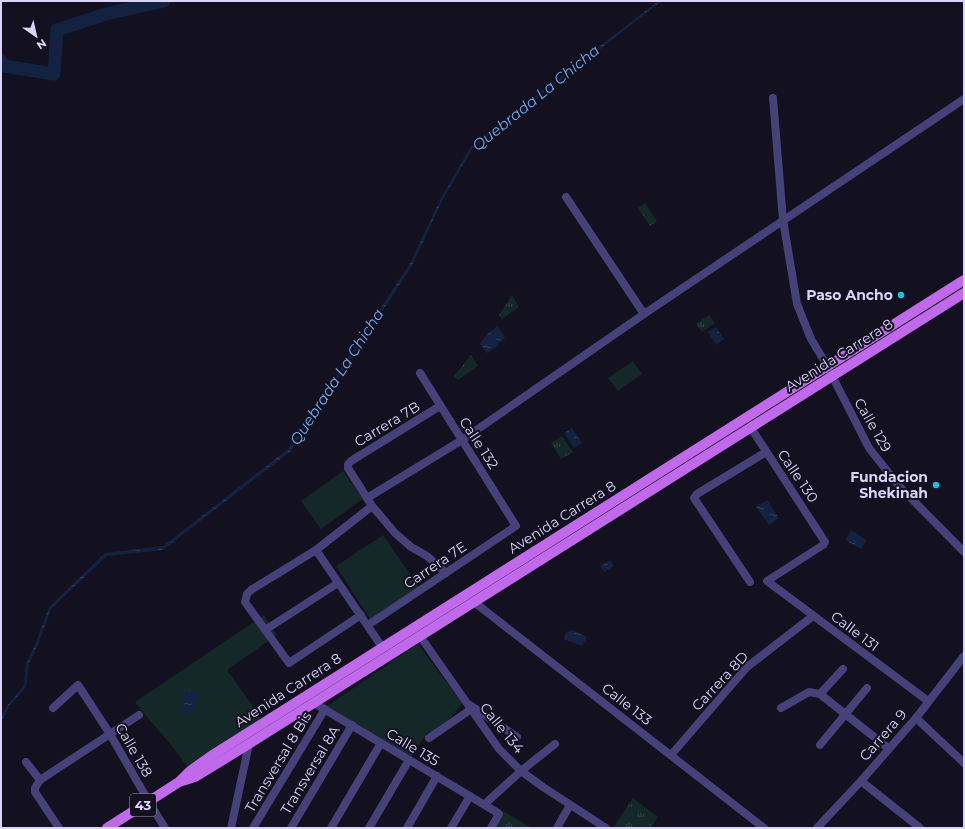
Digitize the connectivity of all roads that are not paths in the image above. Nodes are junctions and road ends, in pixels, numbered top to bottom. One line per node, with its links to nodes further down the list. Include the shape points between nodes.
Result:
1 (773, 98): 4 (street)
2 (964, 99): 4 (street)
3 (566, 197): 7 (street)
4 (783, 220): 7 (street); 8 (street, via 797,304 811,339)
5 (964, 280): 8 (main road, Avenida Carrera 8)
6 (964, 293): 10 (main road, Avenida Carrera 8)
7 (644, 314): 13 (street)
8 (827, 366): 10 (street, Calle 129); 30 (main road, Avenida Carrera 8)
9 (420, 373): 11 (street, Calle 132)
10 (832, 376): 12 (main road, Avenida Carrera 8); 19 (street, Calle 129, via 869,448 884,468)
11 (440, 406): 13 (street, Calle 132); 15 (street, Carrera 7B, via 348,464)
12 (751, 428): 14 (street, Calle 130); 24 (main road, Avenida Carrera 8)
13 (462, 440): 15 (street); 17 (street, Calle 132)
14 (766, 452): 21 (street, Calle 130, via 825,542); 22 (street, via 694,498)
15 (367, 498): 16 (street)
16 (372, 506): 18 (street); 20 (street, via 395,533)
17 (516, 526): 20 (street, Carrera 7E)
18 (316, 550): 23 (street); 28 (street, via 247,594 245,602)
19 (964, 552)
20 (446, 573): 27 (street, Carrera 7E)
21 (767, 581): 26 (street, Calle 131)
22 (750, 582)
23 (338, 583): 25 (street); 28 (street)
24 (474, 602): 29 (main road, Avenida Carrera 8); 53 (street, Calle 133)
25 (361, 615): 27 (street); 28 (street, via 289,663)
26 (813, 616): 35 (street, Calle 131); 53 (street, Carrera 8D, via 747,667)
27 (368, 625): 30 (street)
28 (265, 630)
29 (420, 636): 36 (main road, Avenida Carrera 8); 37 (street, Calle 134)
30 (382, 647): 61 (main road, Avenida Carrera 8, via 211,756 190,770)
31 (964, 656): 35 (street, Carrera 9)
32 (843, 669): 34 (street)
33 (867, 688): 41 (street)
34 (820, 694): 39 (street, via 809,692); 41 (street)
35 (928, 701): 43 (street, Carrera 9)
36 (314, 703): 40 (street, Calle 135); 49 (main road, Avenida Carrera 8)
37 (468, 706): 46 (street); 47 (street); 57 (street, Calle 134, via 499,749)
38 (53, 708): 45 (street, Calle 138, via 78,685)
39 (781, 708)
40 (324, 709): 44 (street, Calle 135); 70 (street, Transversal 8 Bis)
41 (846, 714): 51 (street); 52 (street)
42 (139, 715): 45 (street)
43 (916, 718): 52 (street, Carrera 9); 56 (street)
44 (352, 725): 48 (street, Calle 135); 71 (street, Transversal 8A)
45 (110, 734): 59 (street); 64 (street, Calle 138)
46 (517, 737)
47 (429, 738)
48 (381, 743): 54 (street, Calle 135); 72 (street)
49 (249, 744): 61 (main road, Avenida Carrera 8, via 195,777); 69 (street)
50 (555, 744): 57 (street)
51 (820, 745)
52 (888, 748): 60 (street, Carrera 9)
53 (671, 755): 79 (street, Calle 133)
54 (409, 760): 58 (street, Calle 135); 73 (street)
55 (26, 762): 59 (street)
56 (964, 763)
57 (521, 771): 63 (street); 65 (street, Calle 134)
58 (437, 776): 62 (street, Calle 135); 74 (street)
59 (40, 780): 66 (street, via 35,792)
60 (861, 781): 80 (street, Carrera 9); 81 (street)
61 (179, 782): 64 (main road, Avenida Carrera 8 / 43)
62 (470, 796): 75 (street); 76 (street, Calle 135, via 499,814)
63 (488, 801)
64 (149, 802): 67 (main road, Avenida Carrera 8 / 43); 68 (street, Calle 138)
65 (570, 804): 77 (street); 78 (street, Calle 134)
66 (59, 828)
67 (107, 828)
68 (165, 828)
69 (231, 828)
70 (253, 828)
71 (291, 828)
72 (331, 828)
73 (369, 828)
74 (407, 828)
75 (451, 828)
76 (491, 828)
77 (557, 828)
78 (606, 828)
79 (764, 828)
80 (817, 828)
81 (920, 828)

